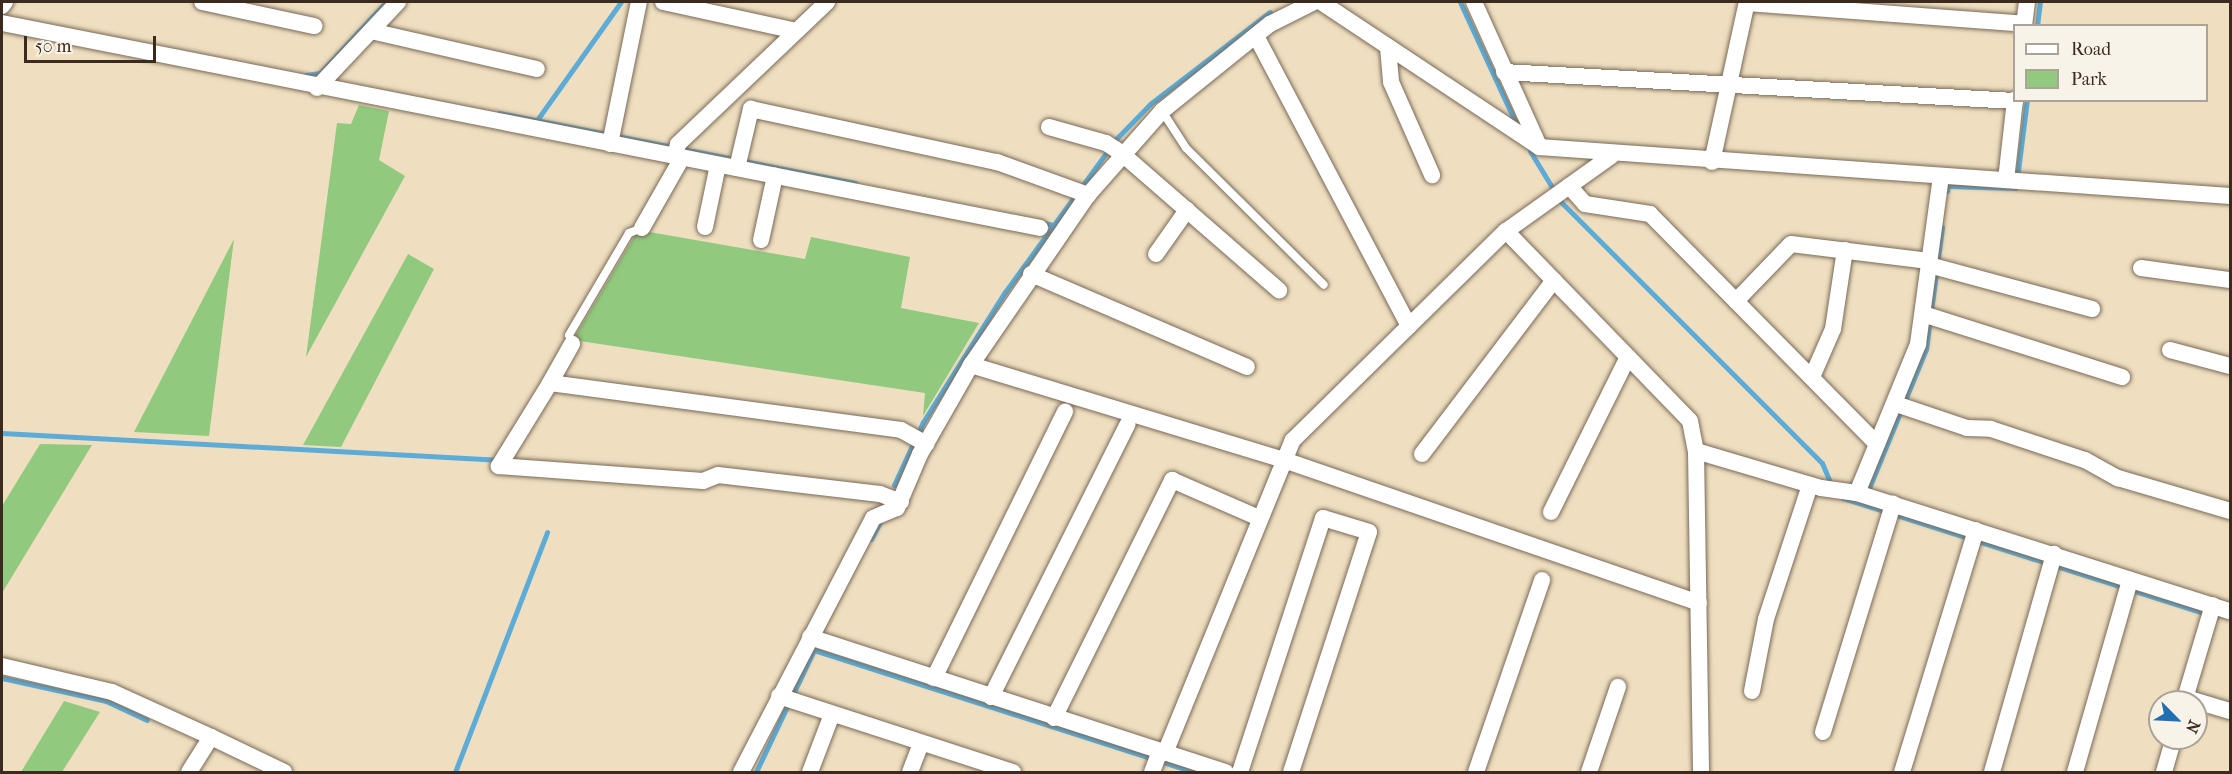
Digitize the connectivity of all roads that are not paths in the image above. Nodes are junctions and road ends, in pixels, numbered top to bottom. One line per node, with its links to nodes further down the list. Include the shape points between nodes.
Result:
1 (5, 2): 12 (street)
2 (202, 2): 18 (street)
3 (398, 2): 19 (street)
4 (639, 2): 31 (street)
5 (663, 2): 20 (street)
6 (827, 2): 20 (street)
7 (1314, 2): 21 (street)
8 (1321, 2): 22 (street)
9 (1474, 2): 24 (street)
10 (1747, 2): 13 (street); 26 (street)
11 (2027, 2): 17 (street)
12 (2, 6)
13 (1835, 6): 14 (street)
14 (1928, 9): 16 (street)
15 (2, 23): 25 (street)
16 (2018, 24)
17 (2024, 24)
18 (314, 26)
19 (370, 31): 23 (street); 25 (street)
20 (796, 31): 34 (street)
21 (1256, 36): 29 (street); 64 (street)
22 (1388, 47): 32 (street); 39 (street, via 1392,82)
23 (537, 69)
24 (1504, 72): 26 (street); 32 (street)
25 (322, 83): 31 (street)
26 (1730, 83): 27 (street); 37 (street)
27 (2013, 101)
28 (2015, 102): 42 (street)
29 (1162, 111): 33 (street); 59 (lane, via 1186,148)
30 (1049, 127): 33 (street)
31 (612, 135): 34 (street)
32 (1539, 147): 35 (street)
33 (1114, 148): 43 (street); 46 (street)
34 (678, 152): 38 (street); 47 (street)
35 (1611, 156): 37 (street); 44 (street)
36 (738, 162): 38 (street); 40 (street); 43 (street, via 751,109 997,162)
37 (1712, 162): 41 (street)
38 (718, 165): 48 (street)
39 (1432, 175)
40 (775, 176): 49 (street); 51 (street)
41 (1941, 177): 42 (street); 54 (street)
42 (2006, 180): 45 (street)
43 (1082, 191): 56 (street)
44 (1561, 192): 50 (street); 61 (street, via 1585,204 1650,214)
45 (2230, 196)
46 (1187, 210): 53 (street); 60 (street)
47 (642, 228): 65 (lane, via 629,233 569,335)
48 (705, 228)
49 (1040, 228)
50 (1506, 231): 57 (street); 64 (street)
51 (761, 240)
52 (1845, 250): 54 (street); 61 (street, via 1791,244); 71 (street, via 1833,329)
53 (1156, 254)
54 (1934, 265): 62 (street); 63 (street)
55 (2141, 268): 58 (street)
56 (1031, 274): 68 (street); 70 (street)
57 (1554, 280): 67 (street); 80 (street)
58 (2230, 280)
59 (1324, 285)
60 (1279, 290)
61 (1736, 301): 71 (street)
62 (2092, 309)
63 (1929, 316): 72 (street); 74 (street)
64 (1409, 326): 81 (street, via 1293,440)
65 (572, 344): 73 (street)
66 (2170, 350): 69 (street)
67 (1628, 357): 79 (street, via 1690,421); 87 (street)
68 (971, 365): 77 (street); 81 (street)
69 (2230, 366)
70 (1247, 367)
71 (1812, 377): 78 (street)
72 (2122, 377)
73 (550, 383): 77 (street, via 905,432); 84 (street, via 499,466 703,482 718,475 880,494)
74 (1901, 406): 78 (street); 86 (street, via 1967,428 1991,429 2085,460 2118,478)
75 (1065, 412): 98 (street)
76 (1128, 424): 102 (street)
77 (923, 443): 84 (street)
78 (1877, 444): 83 (street)
79 (1696, 451): 82 (street); 93 (street)
80 (1422, 454)
81 (1281, 459): 88 (street); 93 (street)
82 (1810, 484): 83 (street); 101 (street, via 1766,619)
83 (1857, 493): 85 (street)
84 (901, 502): 96 (street, via 873,518)
85 (1891, 509): 89 (street); 108 (street)
86 (2230, 511)
87 (1551, 513)
88 (1259, 518): 107 (street, via 1172,480); 112 (street)
89 (1974, 535): 90 (street); 125 (street)
90 (2052, 561): 92 (street); 126 (street)
91 (1542, 580): 122 (street)
92 (2129, 585): 94 (street); 127 (street)
93 (1699, 603): 124 (street)
94 (2213, 605): 95 (street); 100 (street)
95 (2230, 611)
96 (816, 640): 98 (street); 103 (street)
97 (2, 666): 109 (street, via 112,692)
98 (934, 678): 102 (street)
99 (1618, 687): 123 (street)
100 (2188, 690)
101 (1752, 691)
102 (991, 697): 107 (street)
103 (786, 699): 106 (street); 115 (street)
104 (2208, 706): 105 (street)
105 (2230, 711)
106 (832, 714): 110 (street); 116 (street)
107 (1054, 718): 112 (street)
108 (1823, 732)
109 (211, 737): 113 (street); 114 (street)
110 (921, 743): 117 (street); 118 (street)
111 (2170, 750): 128 (street)
112 (1158, 759): 119 (street)
113 (189, 772)
114 (284, 772)
115 (741, 772)
116 (810, 772)
117 (910, 772)
118 (1013, 772)
119 (1226, 772)
120 (1240, 772): 121 (street, via 1323,518 1369,532)
121 (1291, 772)
122 (1476, 772)
123 (1589, 772)
124 (1701, 772)
125 (1902, 772)
126 (1992, 772)
127 (2075, 772)
128 (2164, 772)

